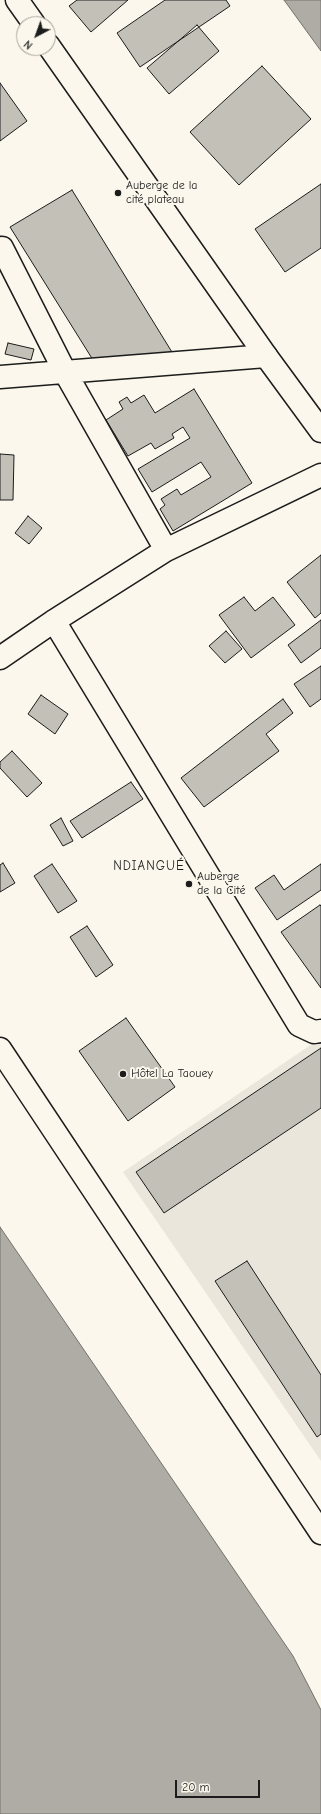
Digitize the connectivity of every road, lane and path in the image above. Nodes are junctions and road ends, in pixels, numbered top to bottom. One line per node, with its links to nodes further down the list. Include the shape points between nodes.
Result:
1 (17, 0): 2 (street)
2 (28, 16)
3 (56, 56): 5 (street)
4 (2, 248): 6 (street)
5 (266, 356): 6 (street); 8 (street)
6 (65, 372): 7 (street); 10 (street)
7 (0, 377)
8 (321, 431)
9 (321, 475): 10 (street)
10 (166, 550): 11 (street)
11 (54, 621): 12 (street); 13 (street, via 299,1024 314,1032)
12 (0, 658)
13 (321, 1031)
14 (0, 1049): 15 (street)
15 (321, 1533)

